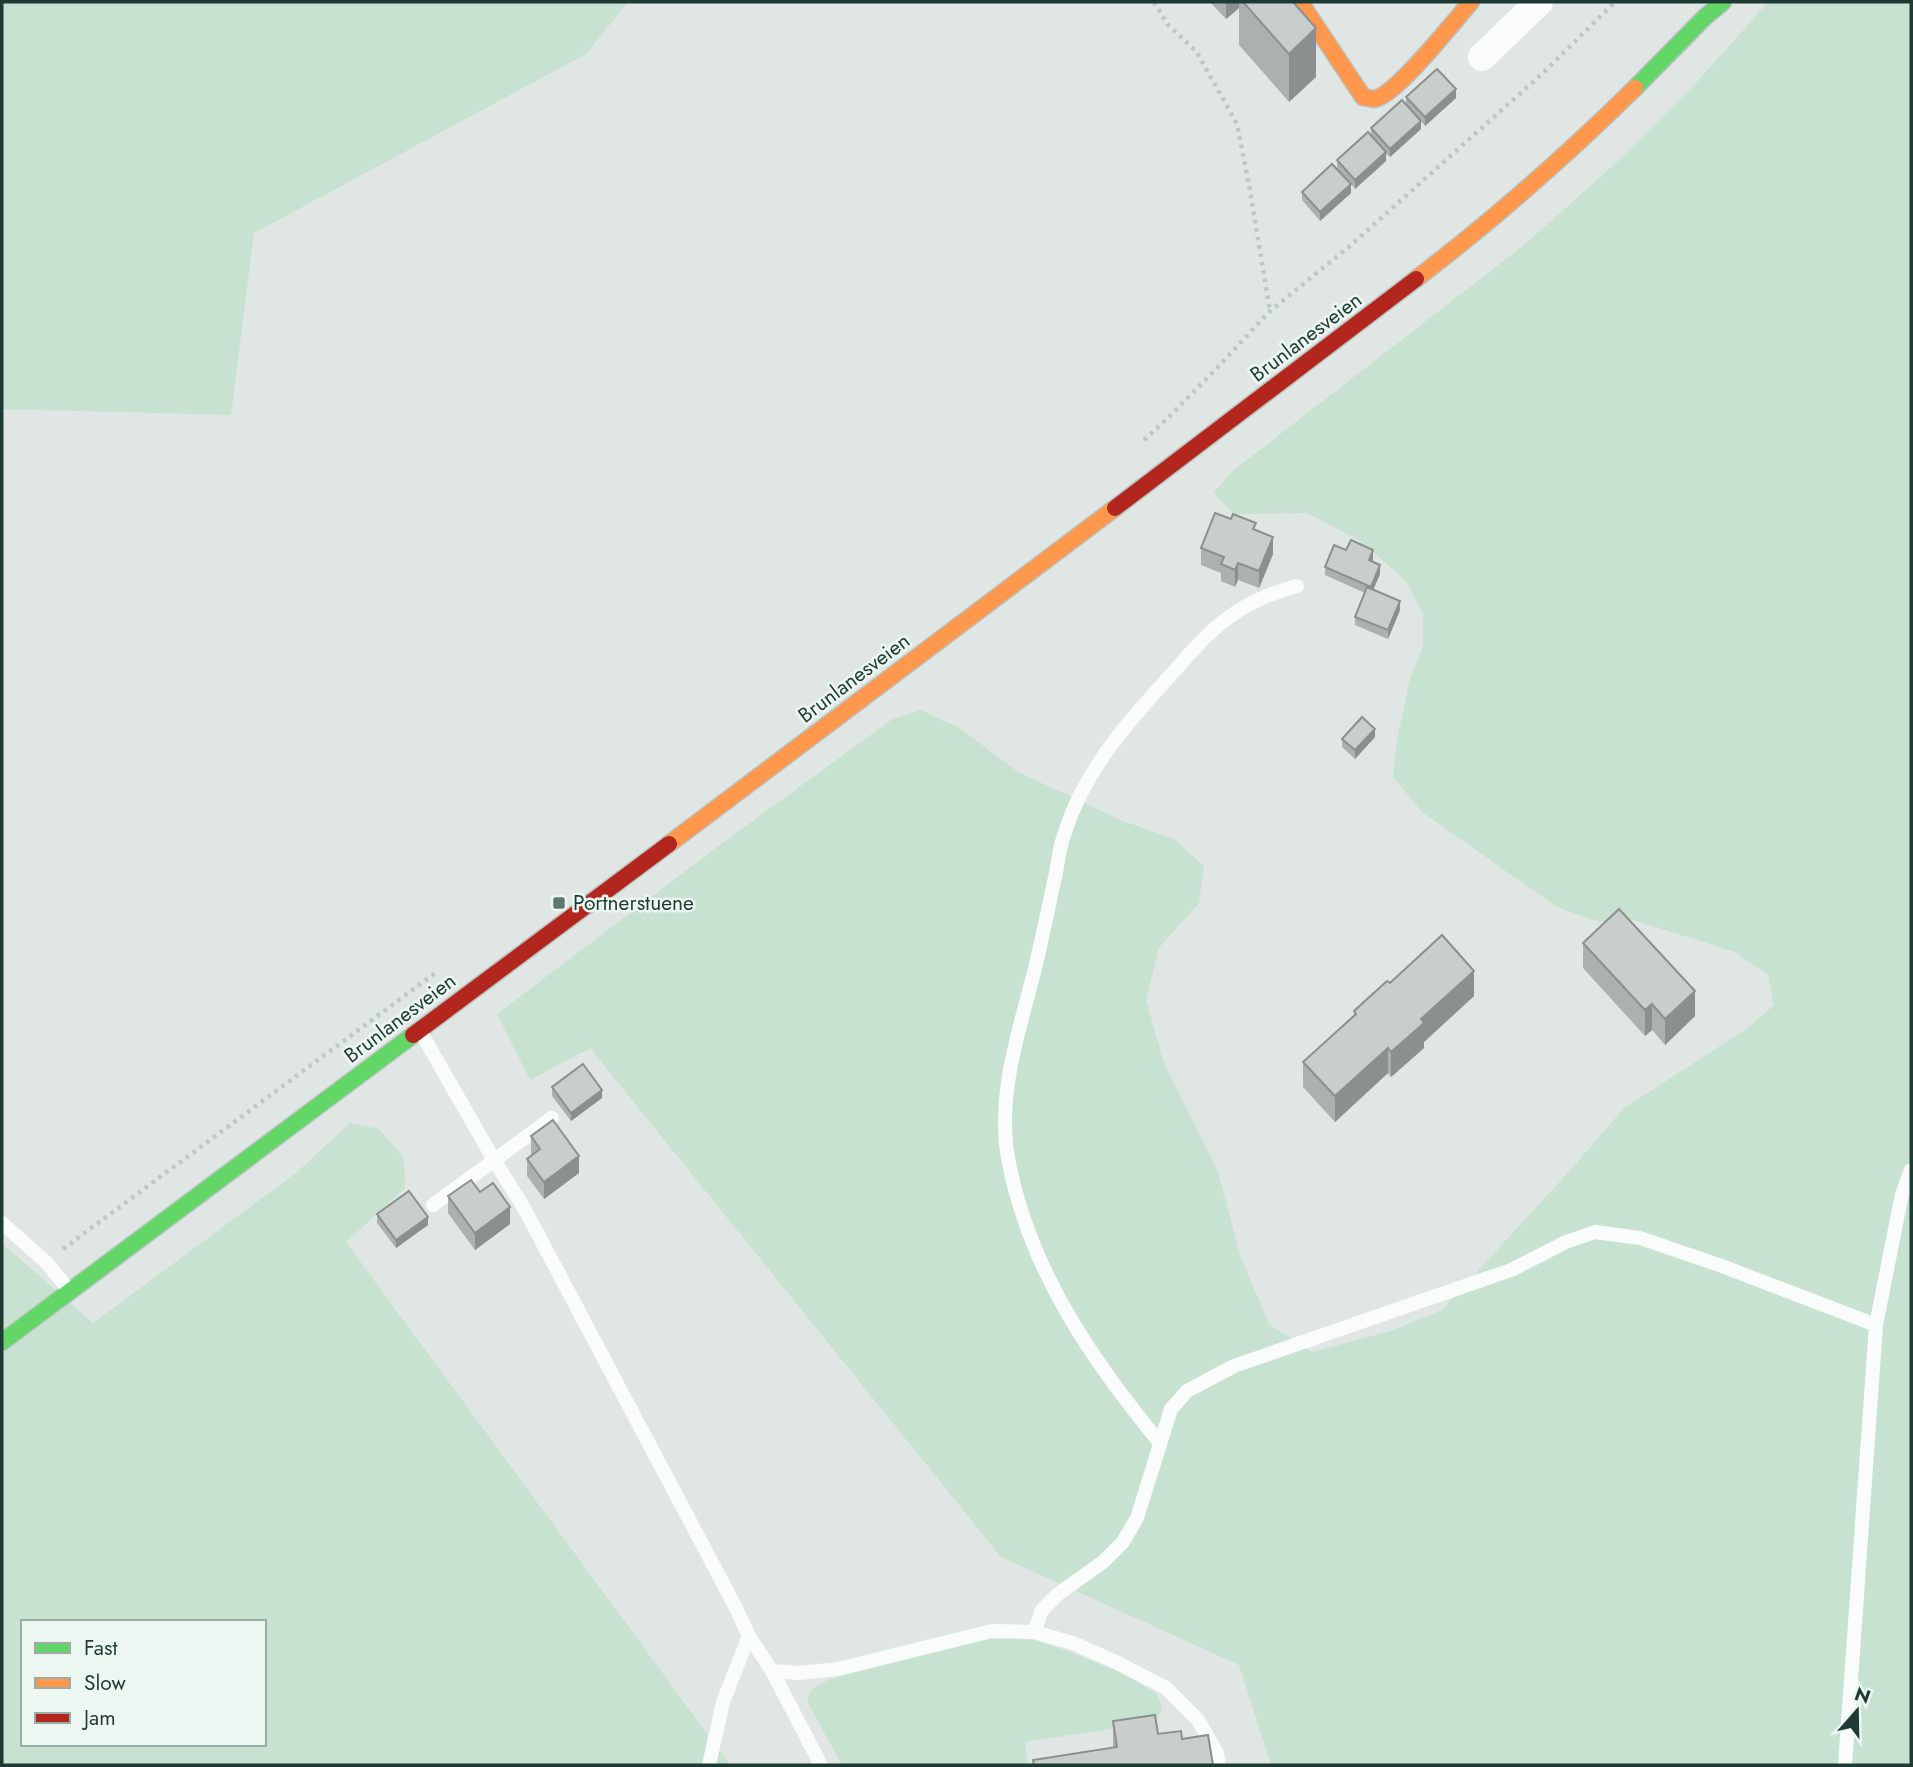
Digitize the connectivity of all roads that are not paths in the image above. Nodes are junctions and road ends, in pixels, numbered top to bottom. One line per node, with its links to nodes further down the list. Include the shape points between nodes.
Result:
1 (1300, 2): 2 (main road, via 1363,97 1373,99 1404,78)
2 (1471, 2)
3 (1714, 2): 6 (main road, Brunlanesveien)
4 (1723, 2): 6 (main road, Brunlanesveien)
5 (1524, 6): 7 (street)
6 (1705, 17): 9 (main road, Brunlanesveien, via 1547,172 1455,249)
7 (1482, 57)
8 (1297, 586): 18 (lane, via 1271,593 1233,614 1196,647 1100,760 1080,794 1064,832 1007,1079 1007,1153 1030,1237 1081,1337)
9 (419, 1030): 11 (lane); 15 (main road, Brunlanesveien)
10 (552, 1118): 11 (lane)
11 (494, 1160): 13 (lane); 20 (lane, via 524,1208)
12 (1911, 1170): 16 (lane)
13 (433, 1205)
14 (2, 1223): 15 (lane, via 46,1262)
15 (69, 1291): 17 (main road, Brunlanesveien)
16 (1876, 1325): 18 (lane, via 1640,1238 1595,1232 1511,1270 1234,1366 1186,1391 1171,1409); 25 (lane)
17 (2, 1342)
18 (1160, 1443): 19 (lane, via 1137,1518 1123,1542 1042,1610)
19 (1034, 1632): 21 (lane, via 992,1631 838,1669); 24 (lane, via 1084,1648 1166,1688 1198,1720)
20 (749, 1636): 21 (lane); 22 (lane, via 723,1702)
21 (772, 1671): 23 (lane)
22 (709, 1765)
23 (821, 1765)
24 (1219, 1765)
25 (1845, 1765)

